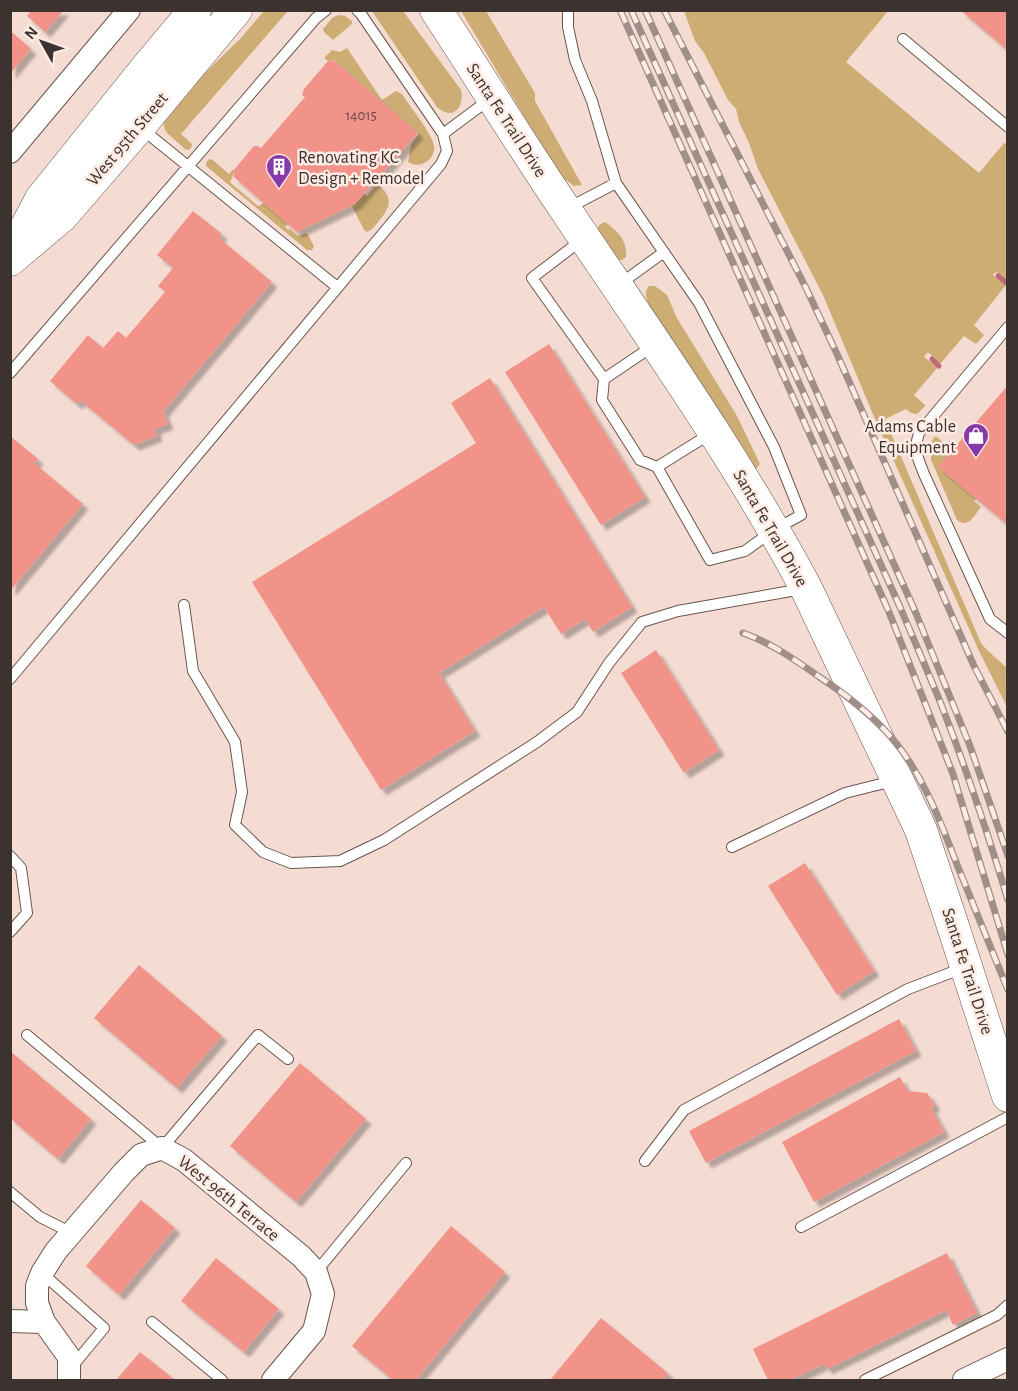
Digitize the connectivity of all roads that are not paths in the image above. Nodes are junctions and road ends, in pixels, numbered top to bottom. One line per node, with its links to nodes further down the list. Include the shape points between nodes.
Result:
1 (129, 10): 13 (street)
2 (195, 10): 19 (main road, West 95th Street, via 41,198)
3 (236, 10): 10 (main road, West 95th Street)
4 (326, 10): 14 (lane)
5 (357, 10): 12 (lane)
6 (436, 10): 9 (main road, Santa Fe Trail Drive)
7 (568, 10): 15 (lane, via 575,60 592,101)
8 (903, 39): 11 (lane)
9 (493, 97): 12 (lane); 16 (main road, Santa Fe Trail Drive)
10 (139, 127): 14 (lane); 19 (main road, West 95th Street, via 62,216)
11 (1008, 127)
12 (443, 134): 21 (lane, via 447,151 441,164)
13 (10, 152)
14 (188, 166): 21 (lane); 24 (lane)
15 (616, 183): 16 (lane); 18 (lane)
16 (566, 210): 17 (main road, Santa Fe Trail Drive)
17 (584, 238): 20 (main road, Santa Fe Trail Drive); 25 (lane, via 532,278)
18 (664, 252): 20 (lane); 28 (lane, via 699,303 774,447 801,515)
19 (10, 258)
20 (617, 286): 23 (main road, Santa Fe Trail Drive)
21 (337, 287): 32 (lane)
22 (1008, 327): 31 (lane, via 919,433 916,453 990,619)
23 (656, 345): 25 (lane); 26 (main road, Santa Fe Trail Drive)
24 (10, 373)
25 (604, 379): 27 (lane, via 602,400 640,460)
26 (714, 432): 27 (lane); 28 (main road, Santa Fe Trail Drive)
27 (657, 467): 28 (lane, via 710,560 745,551)
28 (774, 530): 29 (main road, Santa Fe Trail Drive)
29 (806, 588): 30 (lane, via 678,611 642,622 577,712 537,742 384,840 340,861 291,863 263,852 235,825 242,792 235,742 193,671); 33 (main road, Santa Fe Trail Drive)
30 (184, 605)
31 (1008, 633)
32 (10, 679)
33 (897, 780): 34 (lane, via 845,793); 37 (main road, Santa Fe Trail Drive, via 921,830)
34 (732, 848)
35 (10, 856): 36 (lane, via 21,868 27,913)
36 (10, 932)
37 (966, 967): 40 (main road, Santa Fe Trail Drive); 43 (lane, via 908,988 684,1110)
38 (27, 1035): 42 (lane)
39 (288, 1059): 42 (lane, via 258,1035)
40 (1008, 1096)
41 (1008, 1117): 46 (lane)
42 (162, 1148): 47 (street, West 96th Terrace, via 141,1155); 48 (street, West 96th Terrace, via 184,1160)
43 (645, 1161)
44 (406, 1163): 48 (lane)
45 (10, 1192): 47 (lane, via 40,1217)
46 (801, 1227)
47 (72, 1233): 49 (street, West 96th Terrace)
48 (316, 1272): 57 (street, via 323,1294 314,1331)
49 (42, 1273): 52 (street, West 96th Terrace, via 37,1286); 55 (lane, via 104,1328)
50 (1008, 1305): 58 (lane, via 997,1315)
51 (10, 1321): 52 (street)
52 (44, 1322): 55 (street, West 96th Terrace, via 69,1358)
53 (152, 1322): 56 (lane)
54 (1008, 1359): 59 (street)
55 (69, 1375)
56 (222, 1380)
57 (273, 1380)
58 (865, 1380)
59 (964, 1380)

